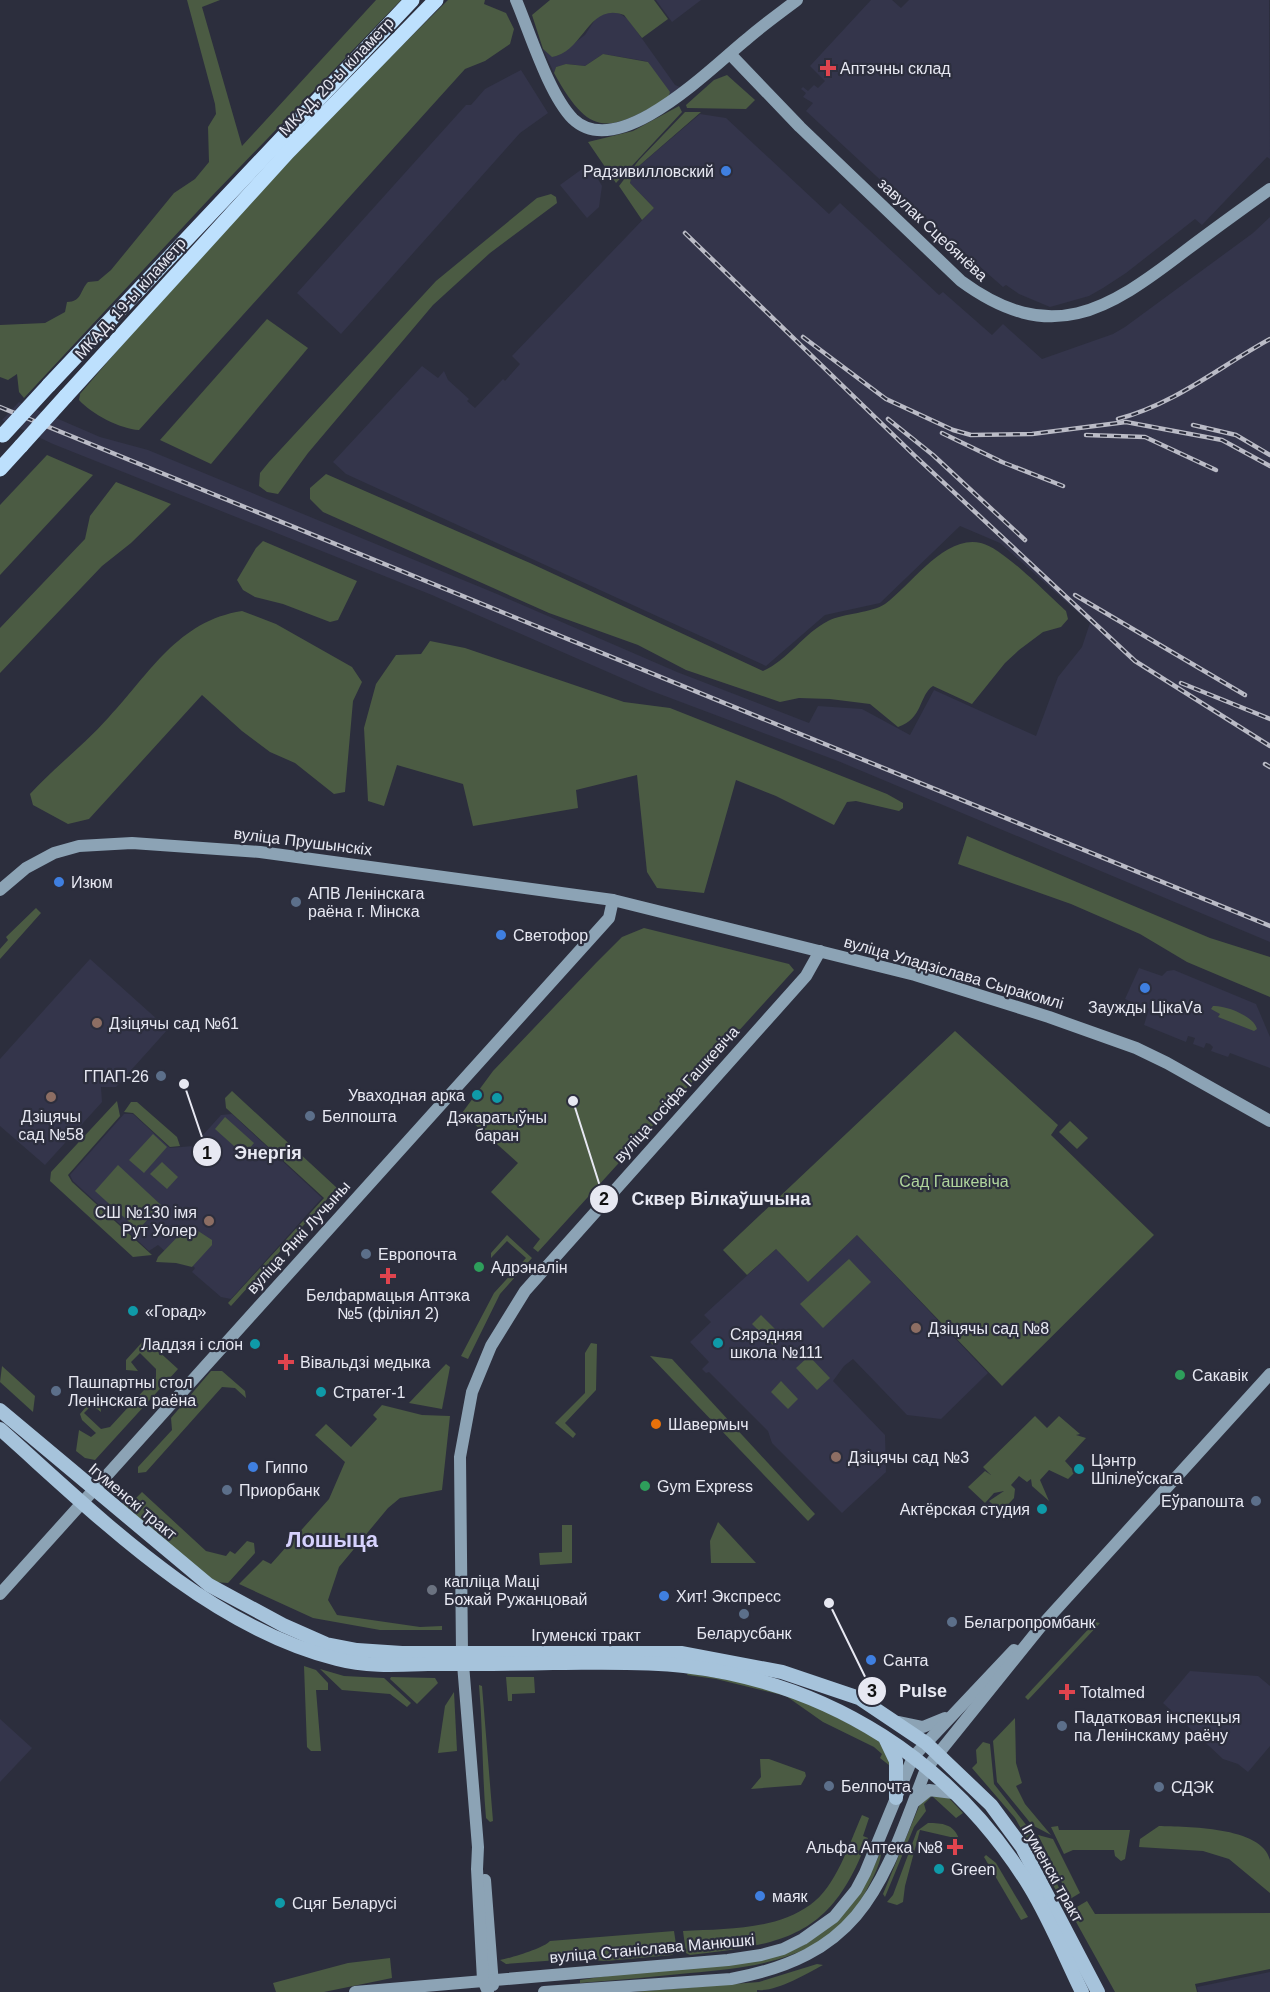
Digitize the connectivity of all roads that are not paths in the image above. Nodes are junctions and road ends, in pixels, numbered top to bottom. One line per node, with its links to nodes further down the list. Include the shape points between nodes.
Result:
1 (412, 0): 6 (highway, МКАД, 20-ы кіламетр)
2 (436, 0): 7 (highway, МКАД, 20-ы кіламетр)
3 (516, 0): 5 (street, via 567,111 595,130 625,126 662,108)
4 (797, 0): 5 (street)
5 (729, 54): 8 (street, завулак Сцебянёва, via 961,281 987,300 1033,315 1056,317 1104,306 1147,281)
6 (276, 141): 9 (highway, МКАД, 19-ы кіламетр, bridge)
7 (288, 152): 10 (highway, МКАД, 19-ы кіламетр, bridge)
8 (1270, 189)
9 (2, 437)
10 (0, 469)
11 (0, 890): 12 (street, вуліца Прушынскіх, via 26,868 54,853 99,843 132,843 260,852)
12 (613, 900): 13 (street, вуліца Уладзіслава Сыракомлі); 18 (street, вуліца Янкі Лучыны, via 609,918)
13 (820, 951): 14 (street, вуліца Уладзіслава Сыракомлі, via 959,988 1101,1035 1167,1063); 22 (street, вуліца Іосіфа Гашкевіча, via 806,976 546,1266 506,1318 491,1346 469,1405 460,1457)
14 (1270, 1121)
15 (1270, 1374): 21 (street)
16 (0, 1410): 18 (main road, Ігуменскі тракт)
17 (0, 1429): 19 (main road, Ігуменскі тракт)
18 (93, 1489): 19 (street, вуліца Янкі Лучыны); 22 (main road, Ігуменскі тракт, via 209,1585 304,1635 357,1650)
19 (82, 1502): 20 (street, вуліца Янкі Лучыны); 22 (main road, Ігуменскі тракт, via 192,1590 280,1639 357,1663)
20 (0, 1594)
21 (1042, 1625): 23 (street, via 995,1667); 27 (street, вуліца Станіслава Манюшкі)
22 (462, 1658): 24 (main road, Ігуменскі тракт, via 644,1651 719,1658 840,1690); 25 (main road, Ігуменскі тракт, via 705,1670 779,1686 836,1708); 33 (street, вуліца Іосіфа Гашкевіча)
23 (954, 1714): 24 (street, via 923,1727); 26 (street)
24 (896, 1722): 26 (main road, Ігуменскі тракт)
25 (882, 1733): 28 (main road, Ігуменскі тракт); 31 (main road, via 896,1761)
26 (926, 1743): 27 (main road, Ігуменскі тракт); 28 (street)
27 (938, 1754): 29 (street, вуліца Станіслава Манюшкі); 37 (main road, Ігуменскі тракт, via 991,1805 1016,1838)
28 (913, 1757): 29 (main road, Ігуменскі тракт); 31 (street, вуліца Станіслава Манюшкі)
29 (926, 1769): 30 (main road, Ігуменскі тракт); 32 (street, вуліца Станіслава Манюшкі)
30 (952, 1793): 32 (street, via 929,1790); 36 (main road, Ігуменскі тракт, via 981,1820 1025,1879)
31 (896, 1798): 33 (street, вуліца Станіслава Манюшкі, via 856,1890 834,1917 793,1944 761,1955 728,1960)
32 (913, 1803): 35 (street, вуліца Станіслава Манюшкі, via 870,1900 842,1933 808,1956 775,1969 731,1979)
33 (489, 1986): 34 (street, вуліца Станіслава Манюшкі)
34 (355, 1992)
35 (544, 1992)
36 (1082, 1992)
37 (1098, 1992)

